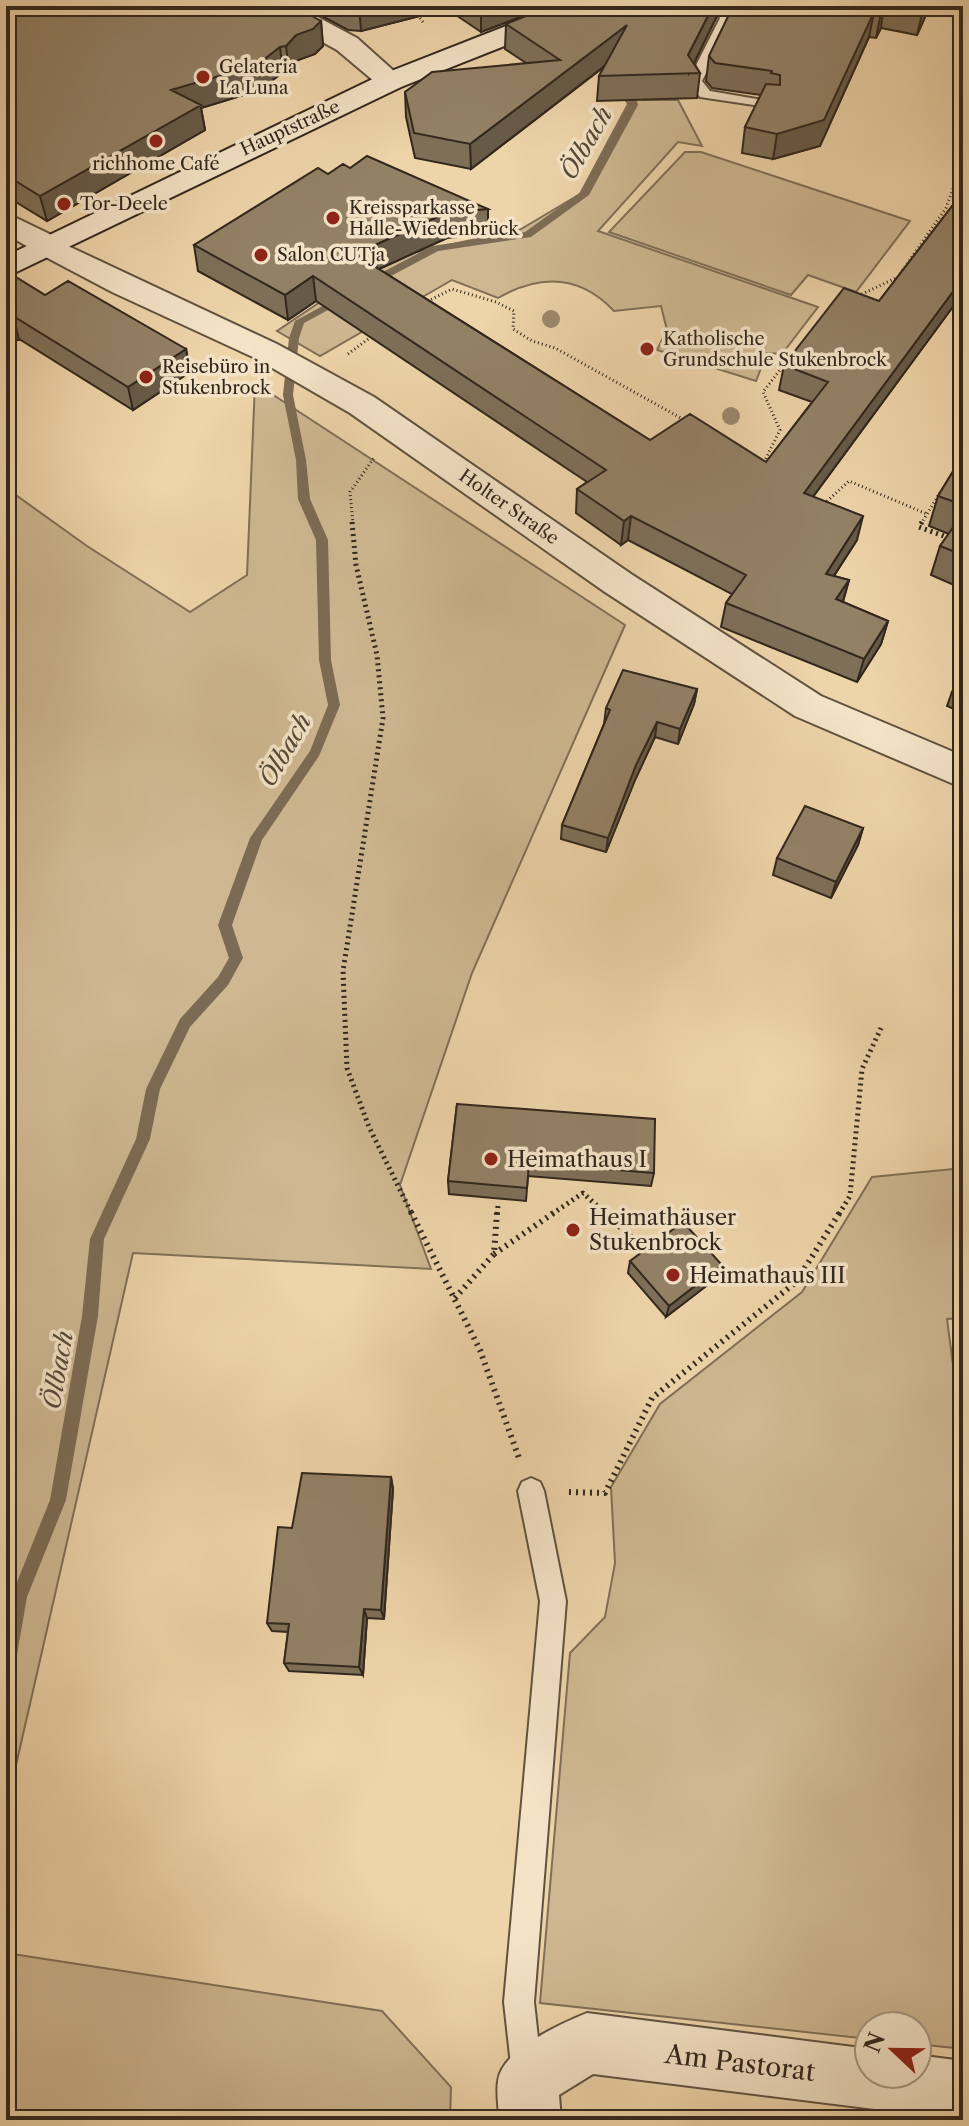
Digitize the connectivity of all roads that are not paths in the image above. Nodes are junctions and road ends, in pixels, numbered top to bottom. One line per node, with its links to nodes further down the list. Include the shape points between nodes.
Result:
1 (277, 6): 4 (street, via 347,44)
2 (581, 6): 4 (street, Hauptstraße)
3 (716, 6): 5 (lane, via 727,18 695,81 699,89)
4 (391, 81): 7 (street, Hauptstraße)
5 (769, 105)
6 (6, 222): 7 (street, Holter Straße)
7 (51, 247): 8 (street, Hauptstraße); 9 (street, Holter Straße, via 285,361 362,405 618,583 808,706)
8 (6, 268)
9 (963, 773)
10 (531, 1491): 12 (lane, via 553,1601 519,2002)
11 (963, 2091): 12 (street, Am Pastorat, via 587,2043)
12 (529, 2100)

